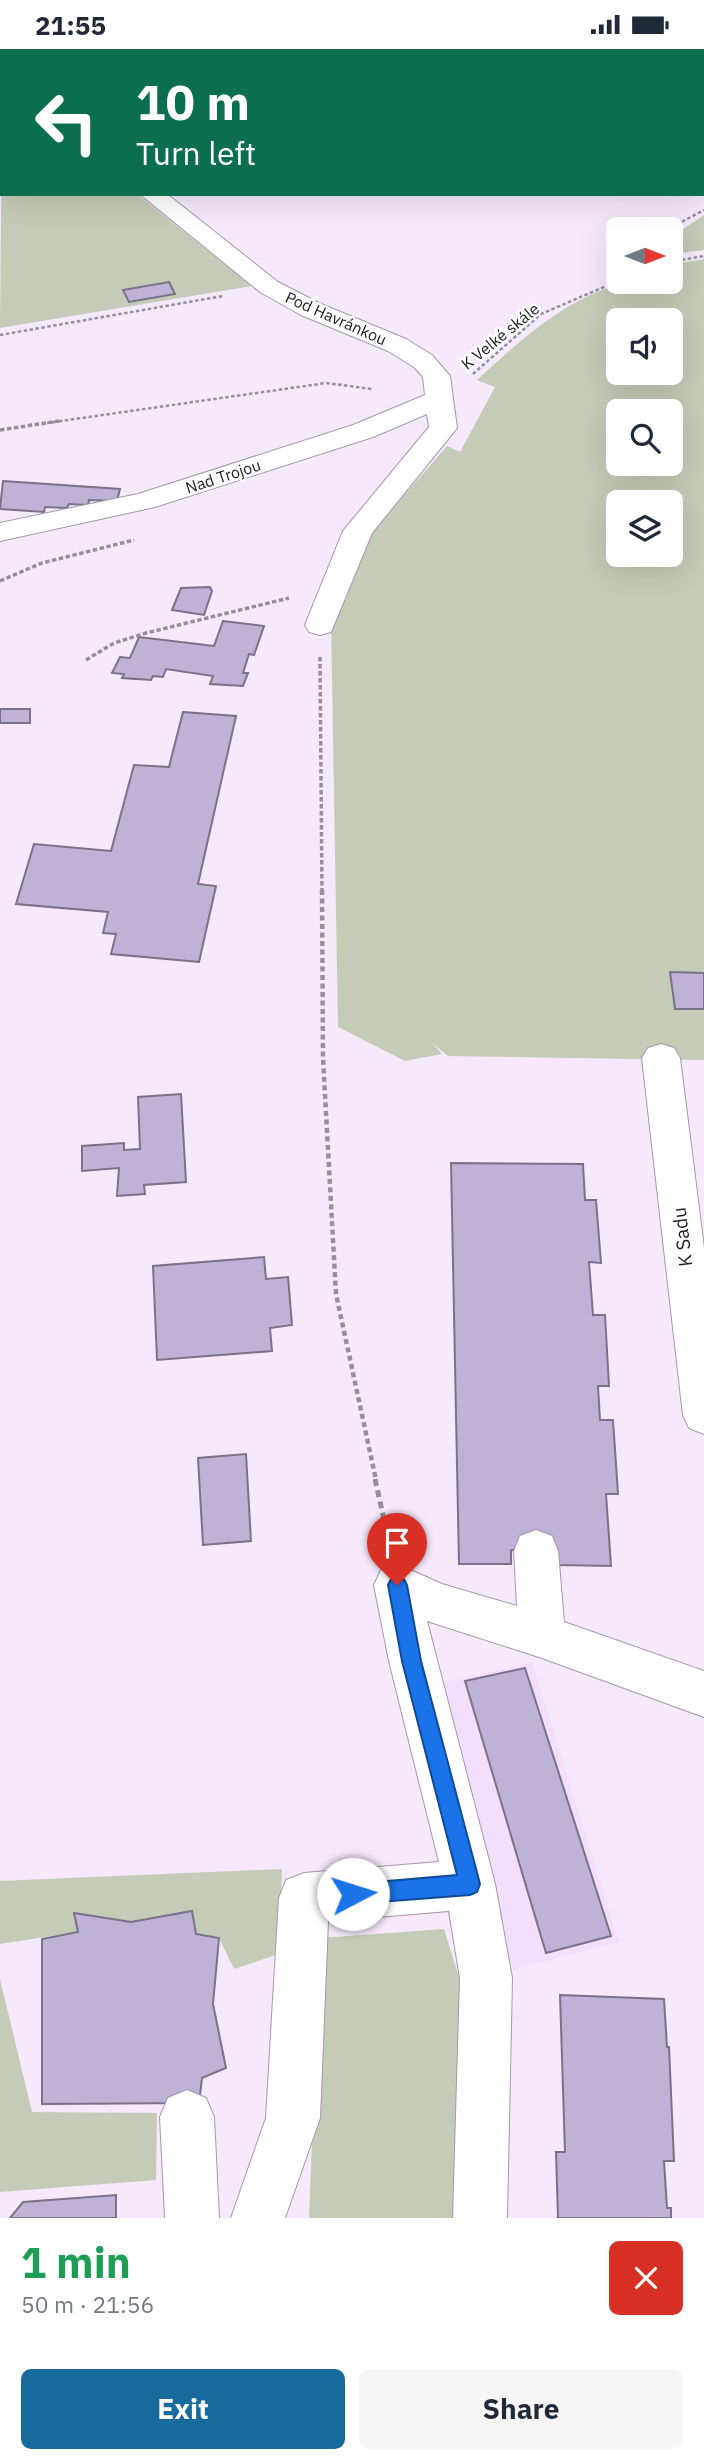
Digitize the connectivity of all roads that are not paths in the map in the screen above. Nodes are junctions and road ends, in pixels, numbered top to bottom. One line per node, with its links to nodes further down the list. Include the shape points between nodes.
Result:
1 (154, 196): 2 (street, Pod Havránkou, via 269,288 423,361 436,376)
2 (440, 399): 3 (street, Nad Trojou, via 363,431 145,501); 4 (street, via 443,428 358,531)
3 (0, 532)
4 (320, 625)
5 (661, 1058): 6 (street, K Sadu)
6 (704, 1415)
7 (536, 1551): 8 (street)
8 (542, 1636): 9 (street); 10 (street, via 435,1603 397,1585)
9 (704, 1694)
10 (470, 1884): 13 (street, via 304,1898 293,2118); 14 (street, via 486,1979)
11 (187, 2117): 12 (street)
12 (192, 2218)
13 (258, 2218)
14 (480, 2218)

